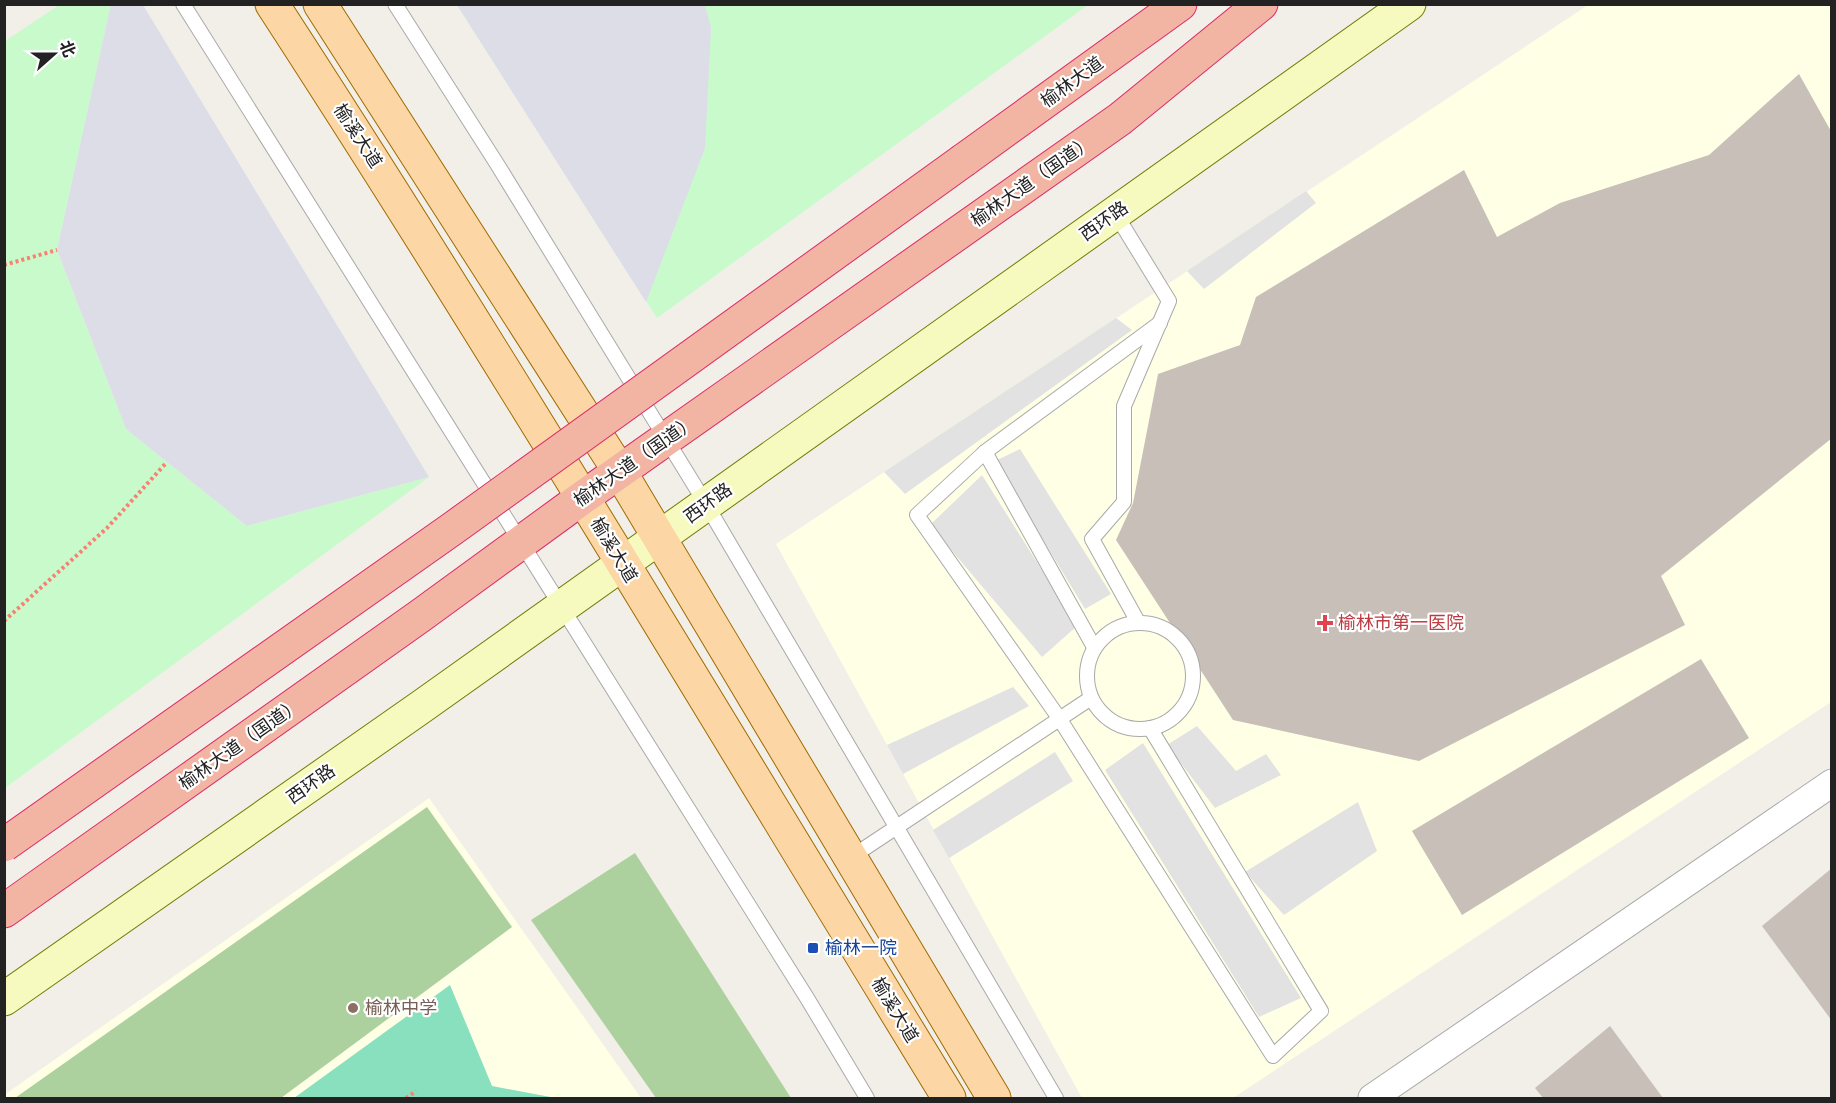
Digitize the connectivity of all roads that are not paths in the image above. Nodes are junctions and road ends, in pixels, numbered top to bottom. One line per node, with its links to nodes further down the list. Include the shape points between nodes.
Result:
1 (183, 4): 16 (lane)
2 (272, 4): 13 (main road, 榆溪大道)
3 (320, 4): 12 (main road)
4 (394, 4): 10 (lane)
5 (1180, 4): 26 (highway, 榆林大道, bridge, via 452,529)
6 (1261, 4): 10 (highway, 榆林大道（国道）, via 1119,118)
7 (1409, 4): 8 (main road, 西环路)
8 (1115, 213): 9 (lane, via 1169,301); 14 (main road, 西环路)
9 (1161, 322): 11 (lane); 19 (lane, via 1124,406 1124,502 1092,539)
10 (667, 439): 12 (highway, 榆林大道（国道）); 14 (lane)
11 (985, 452): 20 (lane); 22 (lane, via 917,515)
12 (620, 472): 13 (highway, 榆林大道（国道）); 15 (main road)
13 (582, 498): 16 (highway, 榆林大道（国道）); 17 (main road, 榆溪大道)
14 (706, 504): 15 (main road, 西环路); 25 (lane)
15 (659, 538): 17 (main road, 西环路); 27 (main road)
16 (521, 543): 18 (lane); 28 (highway, 榆林大道（国道）)
17 (622, 564): 18 (main road, 西环路); 31 (main road, 榆溪大道)
18 (561, 607): 29 (main road, 西环路); 30 (lane)
19 (1138, 622): 20 (lane, via 1113,630); 23 (lane, via 1171,633 1184,645 1193,678 1180,711)
20 (1094, 647): 21 (lane, via 1088,663)
21 (1091, 698): 22 (lane); 23 (lane, via 1115,723)
22 (1059, 718): 23 (lane, via 1273,1056 1321,1011); 25 (lane)
23 (1150, 728)
24 (1832, 783): 34 (street)
25 (896, 827): 27 (lane); 33 (lane)
26 (4, 845)
27 (850, 858): 32 (main road)
28 (4, 911)
29 (4, 999)
30 (867, 1098)
31 (949, 1098)
32 (994, 1098)
33 (1056, 1098)
34 (1372, 1098)

